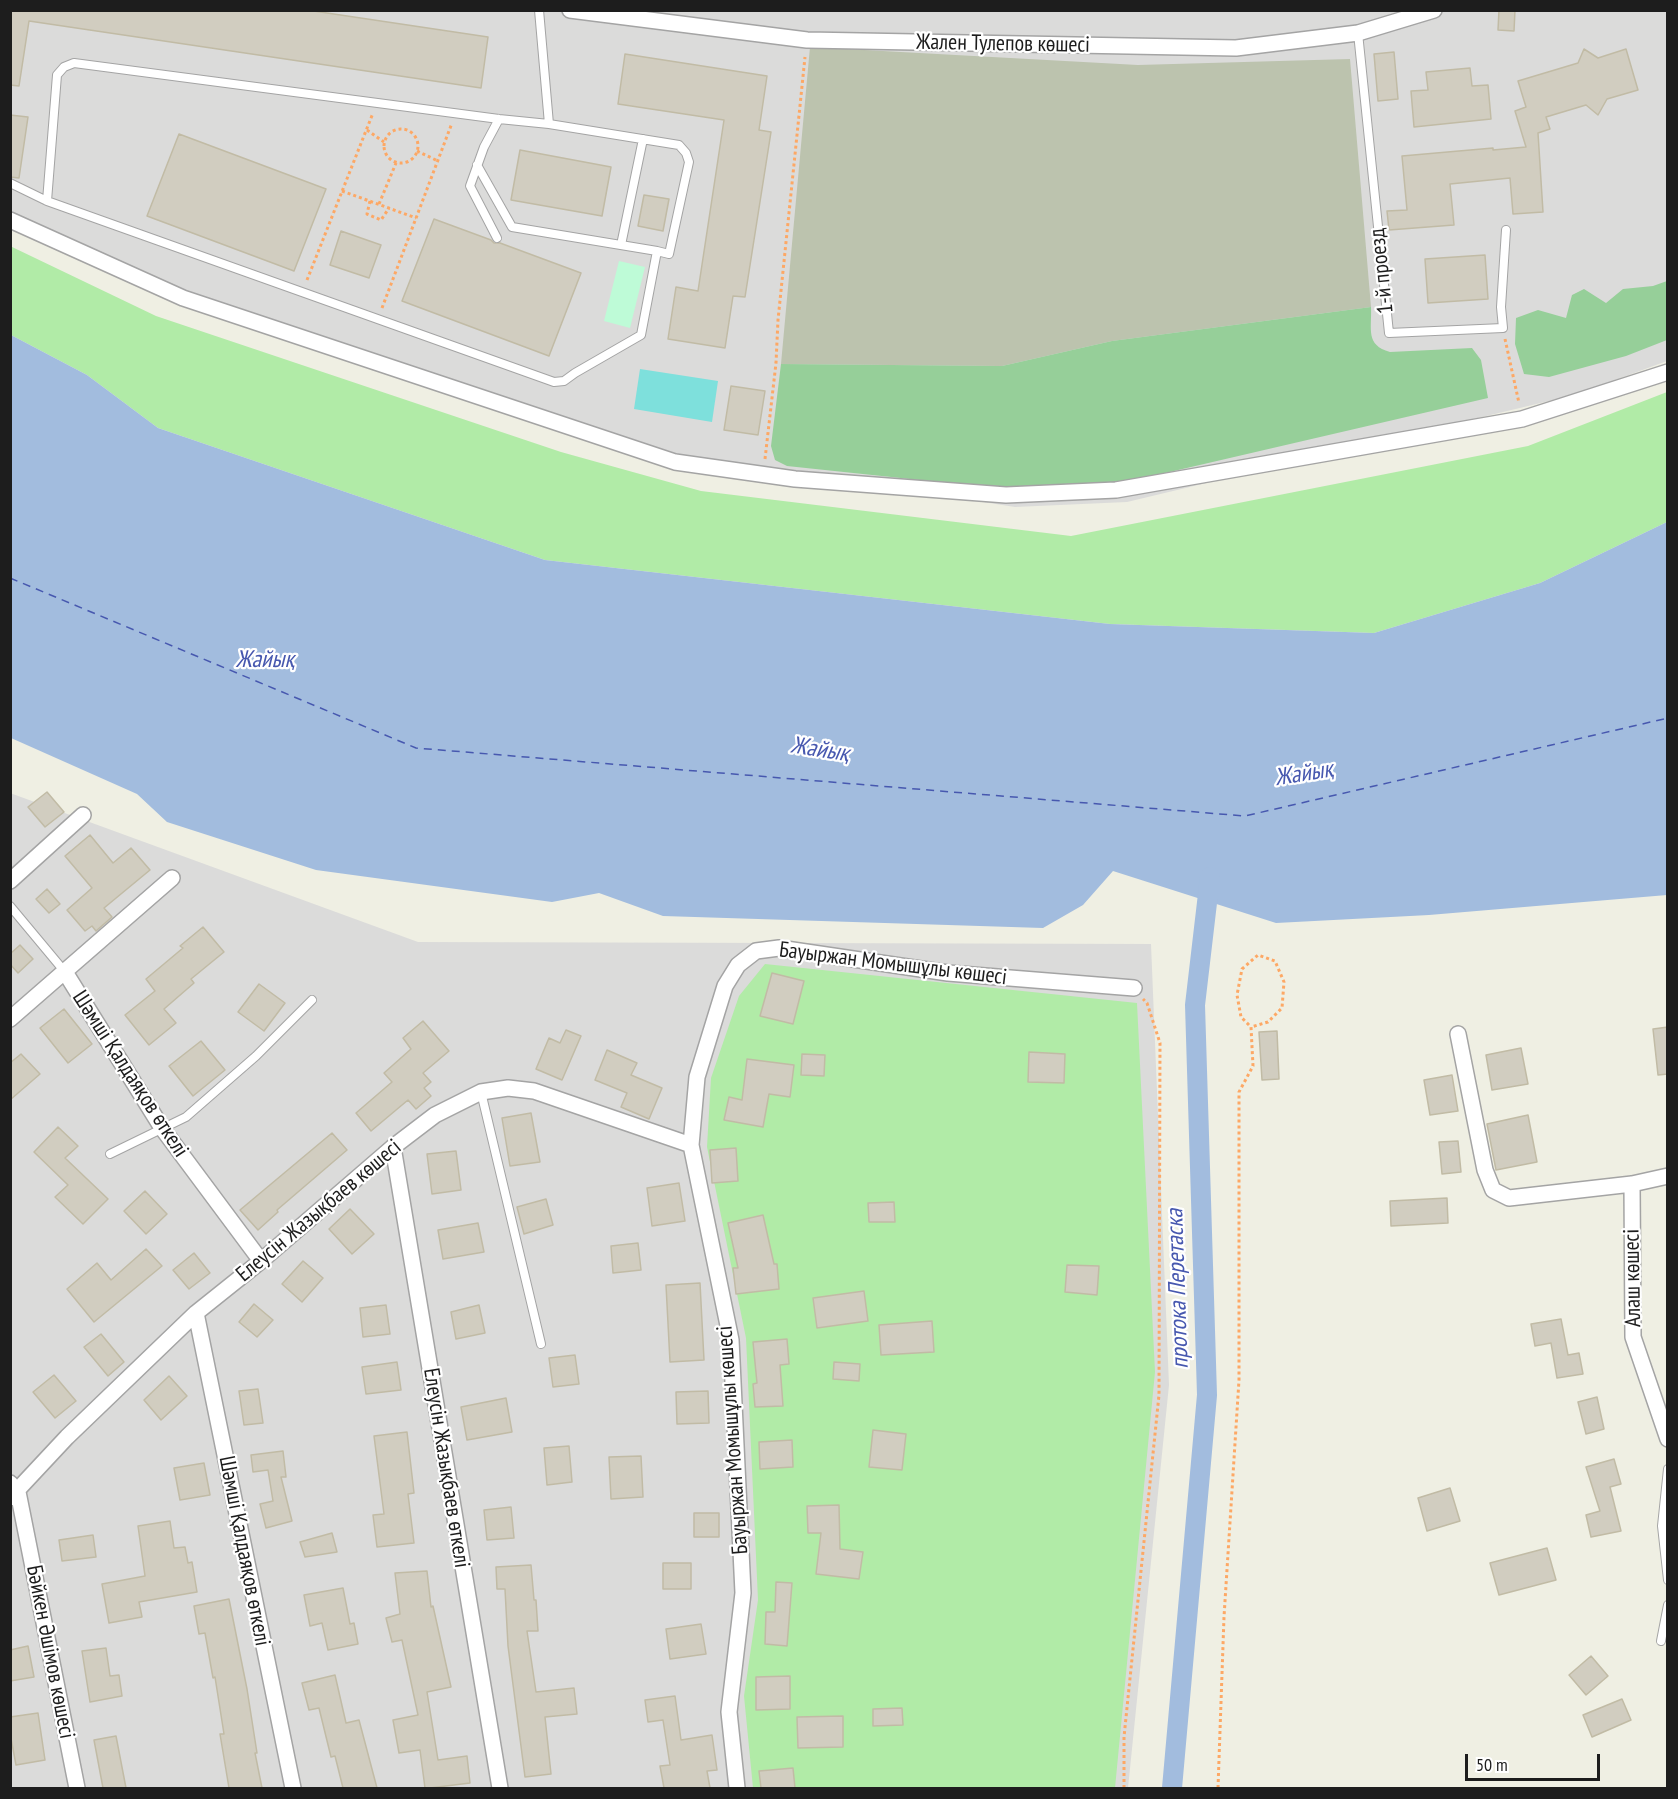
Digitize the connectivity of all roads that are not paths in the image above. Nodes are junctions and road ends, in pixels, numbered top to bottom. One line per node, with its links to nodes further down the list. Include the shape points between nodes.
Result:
1 (539, 10): 6 (lane)
2 (570, 10): 4 (street, Жален Тулепов көшесі, via 807,40 1236,48)
3 (1434, 10): 4 (street, Жален Тулепов көшесі)
4 (1358, 33): 12 (lane, 1-й проезд, via 1389,333 1503,328)
5 (499, 119): 6 (lane); 8 (lane); 10 (lane, via 74,63 57,75)
6 (549, 124): 7 (lane)
7 (643, 139): 14 (lane); 15 (lane, via 679,145 689,162 669,254)
8 (477, 165): 13 (lane, via 470,186); 14 (lane, via 512,227)
9 (10, 183): 10 (lane)
10 (47, 201): 15 (lane, via 554,382 564,381 641,335)
11 (10, 220): 16 (street, via 183,298 675,462 795,479 1006,495 1116,490 1522,418)
12 (1506, 230)
13 (497, 238)
14 (621, 245): 15 (lane)
15 (657, 251)
16 (1668, 372)
17 (83, 815): 19 (street)
18 (172, 878): 21 (street)
19 (10, 880)
20 (10, 906): 21 (lane)
21 (65, 972): 24 (street); 27 (street, Шәмші Қалдаяқов өткелі)
22 (1134, 988): 28 (street, Бауыржан Момышұлы көшесі, via 948,973 779,948 756,951 738,965 725,986 697,1077)
23 (312, 1000): 27 (lane, via 186,1117)
24 (10, 1019)
25 (1458, 1034): 32 (street, via 1485,1170 1493,1190 1509,1198)
26 (481, 1092): 28 (street, Елеусін Жазықбаев көшесі, via 508,1088 534,1091); 29 (street, Елеусін Жазықбаев көшесі, via 435,1115); 35 (lane)
27 (162, 1128): 30 (lane); 33 (street, Шәмші Қалдаяқов өткелі)
28 (691, 1144): 45 (street, Бауыржан Момышұлы көшесі, via 730,1341 743,1593 729,1712)
29 (393, 1147): 33 (street, Елеусін Жазықбаев көшесі); 44 (street, Елеусін Жазықбаев өткелі)
30 (110, 1154)
31 (1668, 1176): 32 (street)
32 (1632, 1184): 36 (street, Алаш көшесі, via 1633,1337)
33 (261, 1262): 34 (street, Елеусін Жазықбаев көшесі)
34 (196, 1313): 38 (street, Елеусін Жазықбаев көшесі); 43 (street, Шәмші Қалдаяқов өткелі)
35 (541, 1344)
36 (1668, 1439)
37 (1668, 1469): 39 (lane, via 1662,1526)
38 (13, 1491): 42 (street, Бәйкен Әшімов көшесі)
39 (1668, 1580)
40 (1668, 1605): 41 (lane)
41 (1661, 1641)
42 (77, 1788)
43 (293, 1788)
44 (500, 1788)
45 (737, 1788)

